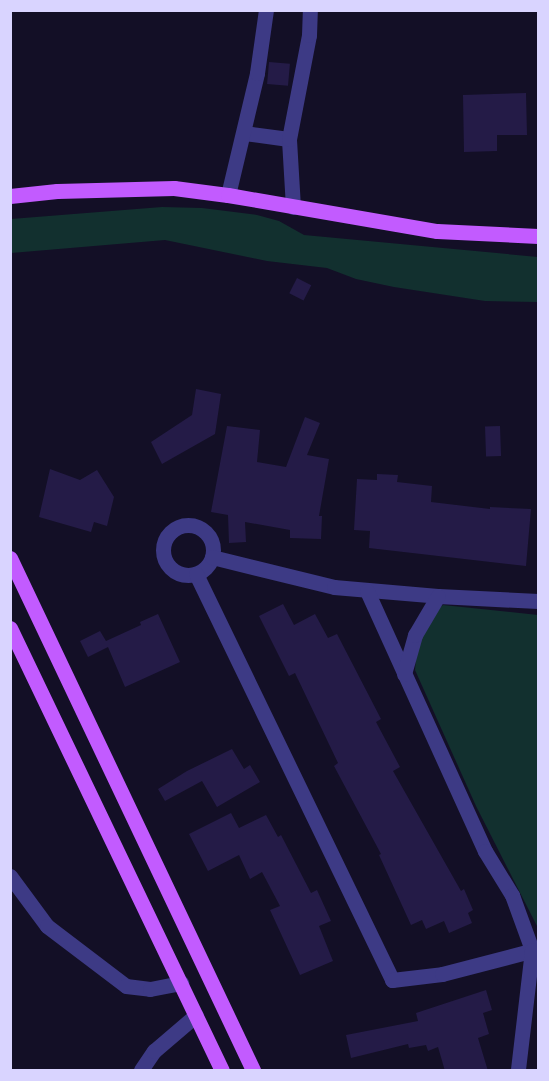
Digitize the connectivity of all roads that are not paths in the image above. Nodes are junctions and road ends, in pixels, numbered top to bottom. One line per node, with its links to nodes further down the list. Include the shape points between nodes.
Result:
1 (266, 10): 3 (street)
2 (310, 10): 4 (street, via 309,35)
3 (244, 133): 4 (street); 5 (street)
4 (289, 139): 7 (street)
5 (228, 195): 6 (main road, via 174,189); 7 (main road)
6 (10, 196)
7 (293, 207): 8 (main road, via 436,231)
8 (538, 236)
9 (212, 557): 11 (street); 11 (street, via 211,542 202,530 185,526 170,533 163,548 167,564 180,574); 12 (street, via 334,587)
10 (10, 558): 23 (main road)
11 (196, 574): 18 (street, via 392,980 442,974)
12 (368, 591): 13 (street); 16 (street)
13 (438, 596): 14 (street); 16 (street, via 415,634)
14 (538, 601)
15 (10, 628): 19 (main road)
16 (404, 674): 18 (street)
17 (10, 876): 19 (street, via 47,926 126,986 150,989)
18 (535, 950): 24 (street)
19 (181, 983): 20 (main road)
20 (196, 1015): 21 (street, via 154,1051); 22 (main road)
21 (141, 1071)
22 (222, 1071)
23 (253, 1071)
24 (518, 1071)

